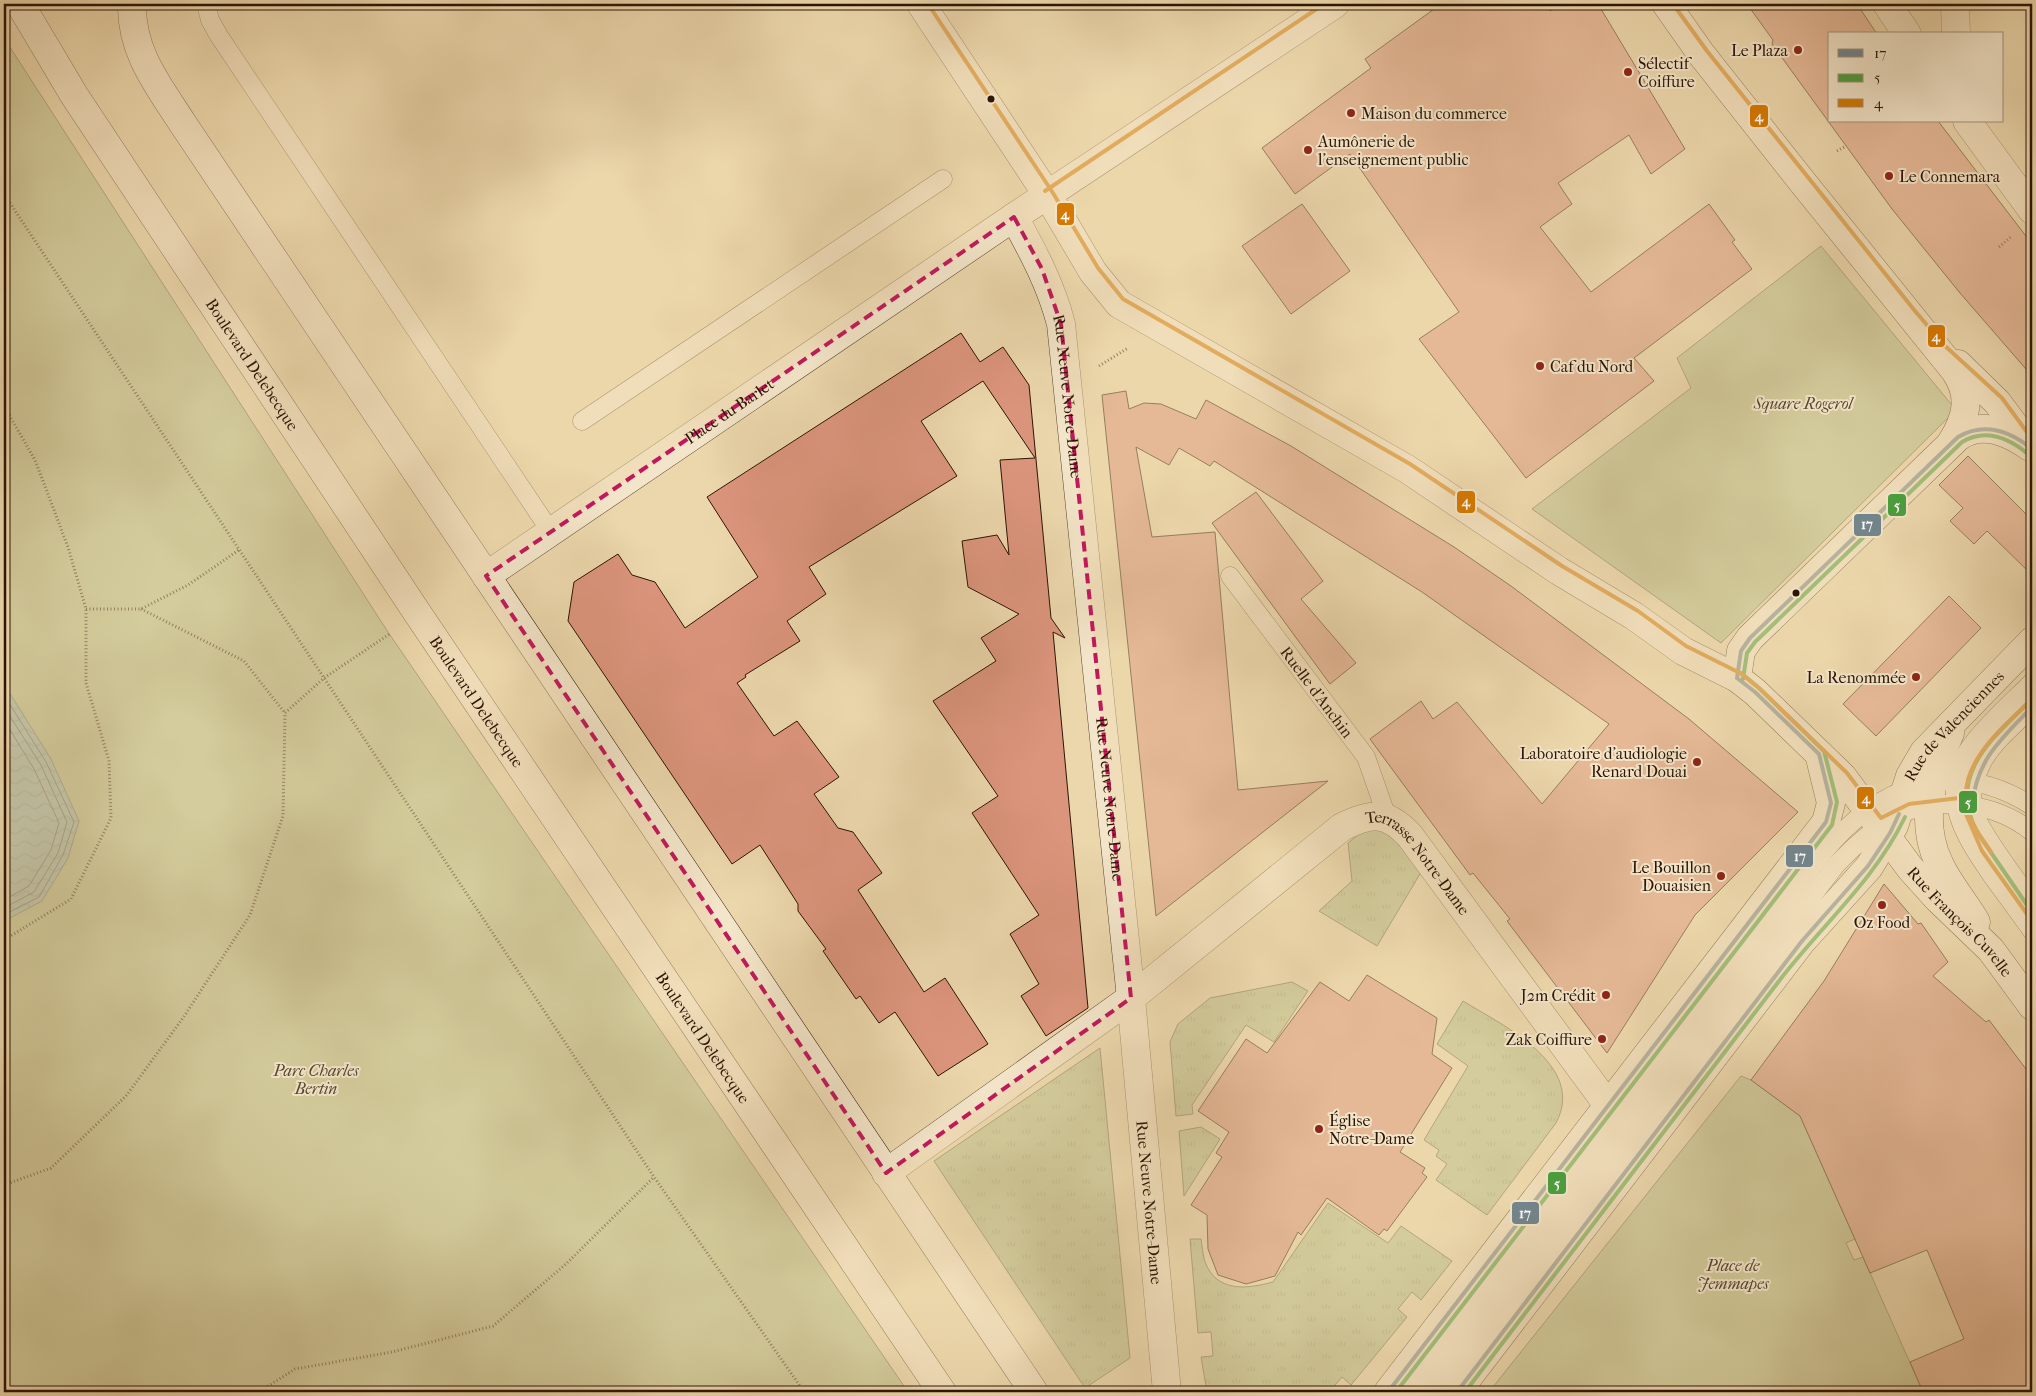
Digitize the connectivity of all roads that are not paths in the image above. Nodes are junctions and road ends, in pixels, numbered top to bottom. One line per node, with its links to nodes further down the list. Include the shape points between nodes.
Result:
1 (20, 4): 45 (street, Boulevard Delebecque, via 74,95 418,614)
2 (132, 4): 23 (street, via 134,36 140,55)
3 (206, 4): 22 (lane, via 219,36)
4 (921, 4): 15 (street)
5 (1334, 4): 15 (street, Place du Barlet)
6 (1666, 4): 18 (street, via 1800,179)
7 (1887, 4): 9 (street)
8 (1955, 4): 10 (street)
9 (1906, 32)
10 (1956, 32)
11 (1968, 122): 14 (street)
12 (1985, 122): 14 (street)
13 (943, 179): 19 (lane)
14 (2010, 181): 16 (street)
15 (1048, 196): 17 (street, Place du Barlet); 26 (street, Rue François Cuvelle, via 1093,272 1119,304 1384,455 1683,651)
16 (2032, 210)
17 (1014, 217): 22 (street, Place du Barlet); 41 (street, Rue Neuve Notre-Dame, via 1042,269 1060,324)
18 (1939, 349): 20 (street, via 1966,392 1965,414); 21 (street, via 1997,402)
19 (582, 421)
20 (1951, 443): 21 (street, via 1968,431 1989,429 2016,436); 26 (street, via 1750,638 1741,652)
21 (2031, 448)
22 (550, 532): 23 (street, Place du Barlet)
23 (486, 576): 44 (street)
24 (1230, 576): 36 (lane, Ruelle d'Anchin, via 1366,757)
25 (2032, 641): 29 (street, Rue de Valenciennes)
26 (1737, 678): 30 (street, Rue François Cuvelle)
27 (2032, 682): 32 (lane, via 1974,742)
28 (2032, 708): 31 (lane, via 1989,753)
29 (1961, 713): 32 (street, via 1943,748); 35 (street, Rue de Valenciennes, via 1924,752)
30 (1819, 754): 35 (street, Rue François Cuvelle); 43 (street, via 1831,803 1826,822)
31 (1975, 782): 32 (lane); 33 (lane); 34 (lane, via 2002,789)
32 (1943, 793): 33 (lane); 35 (lane); 35 (lane); 39 (lane, via 1969,842); 40 (street, via 1932,844 1940,866 1965,902)
33 (1972, 805): 37 (lane, via 2005,816); 38 (lane, via 1981,826)
34 (2032, 806)
35 (1888, 815): 40 (street, Rue François Cuvelle, via 1931,892); 49 (lane, via 1844,828 1822,854); 50 (lane, via 1836,865); 51 (street, Rue de Valenciennes, via 1857,883 1796,949)
36 (1387, 817): 41 (street, Terrasse Notre-Dame, via 1374,815 1342,827); 43 (street, Terrasse Notre-Dame, via 1410,836)
37 (2032, 832)
38 (2032, 901)
39 (2032, 931)
40 (1991, 950): 42 (street, Rue François Cuvelle)
41 (1132, 998): 44 (street, Terrasse Notre-Dame); 47 (street, Rue Neuve Notre-Dame)
42 (2032, 1006)
43 (1607, 1104): 48 (street)
44 (886, 1173): 46 (street)
45 (942, 1392)
46 (1034, 1392)
47 (1167, 1392)
48 (1388, 1392)
49 (1413, 1392)
50 (1432, 1392)
51 (1457, 1392)

